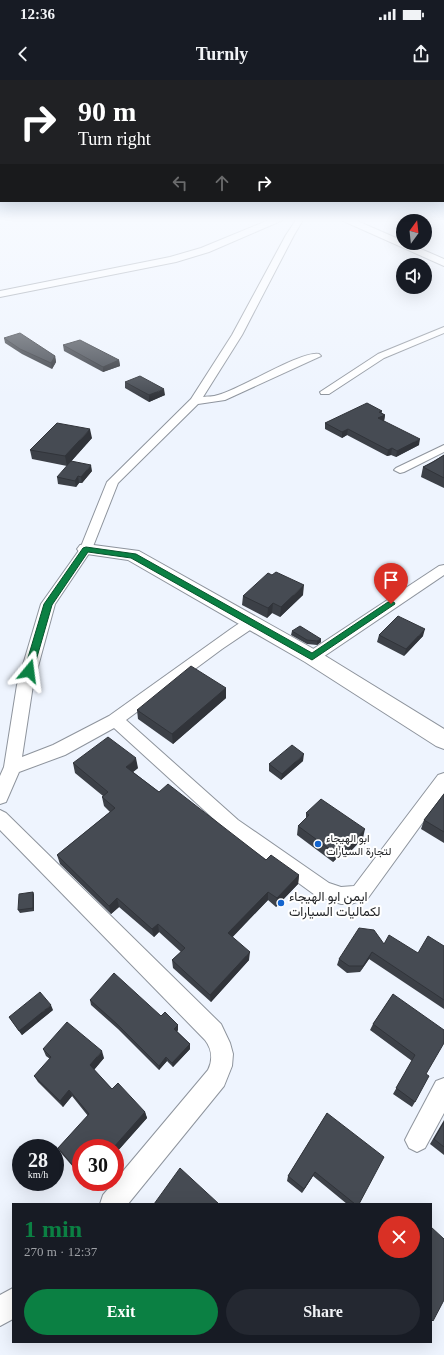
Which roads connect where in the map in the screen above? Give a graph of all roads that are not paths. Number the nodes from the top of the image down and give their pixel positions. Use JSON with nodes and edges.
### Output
{"nodes":[{"id":1,"x":73,"y":280,"type":"edge"},
{"id":2,"x":266,"y":280,"type":"edge"},
{"id":3,"x":0,"y":294,"type":"edge"},
{"id":4,"x":444,"y":330,"type":"edge"},
{"id":5,"x":316,"y":356,"type":"dead end"},
{"id":6,"x":325,"y":392,"type":"dead end"},
{"id":7,"x":195,"y":401,"type":"junction"},
{"id":8,"x":444,"y":448,"type":"edge"},
{"id":9,"x":400,"y":470,"type":"dead end"},
{"id":10,"x":86,"y":549,"type":"junction"},
{"id":11,"x":444,"y":569,"type":"edge"},
{"id":12,"x":251,"y":623,"type":"junction"},
{"id":13,"x":312,"y":657,"type":"junction"},
{"id":14,"x":115,"y":720,"type":"junction"},
{"id":15,"x":444,"y":740,"type":"edge"},
{"id":16,"x":12,"y":767,"type":"junction"},
{"id":17,"x":444,"y":780,"type":"edge"},
{"id":18,"x":0,"y":797,"type":"edge"},
{"id":19,"x":0,"y":818,"type":"edge"},
{"id":20,"x":444,"y":1089,"type":"edge"},
{"id":21,"x":417,"y":1140,"type":"dead end"},
{"id":22,"x":113,"y":1203,"type":"edge"},
{"id":23,"x":12,"y":1302,"type":"edge"},
{"id":24,"x":0,"y":1313,"type":"edge"}],
"edges":[{"from":1,"to":3,"type":"street"},
{"from":2,"to":7,"type":"street"},
{"from":4,"to":6,"type":"street"},
{"from":5,"to":7,"type":"street"},
{"from":7,"to":10,"type":"street"},
{"from":8,"to":9,"type":"street"},
{"from":10,"to":12,"type":"street"},
{"from":10,"to":16,"type":"street"},
{"from":11,"to":13,"type":"street"},
{"from":12,"to":13,"type":"street"},
{"from":12,"to":14,"type":"street"},
{"from":13,"to":15,"type":"street"},
{"from":14,"to":16,"type":"street"},
{"from":14,"to":17,"type":"street"},
{"from":16,"to":18,"type":"street"},
{"from":19,"to":22,"type":"street"},
{"from":20,"to":21,"type":"street"},
{"from":23,"to":24,"type":"street"}]}
